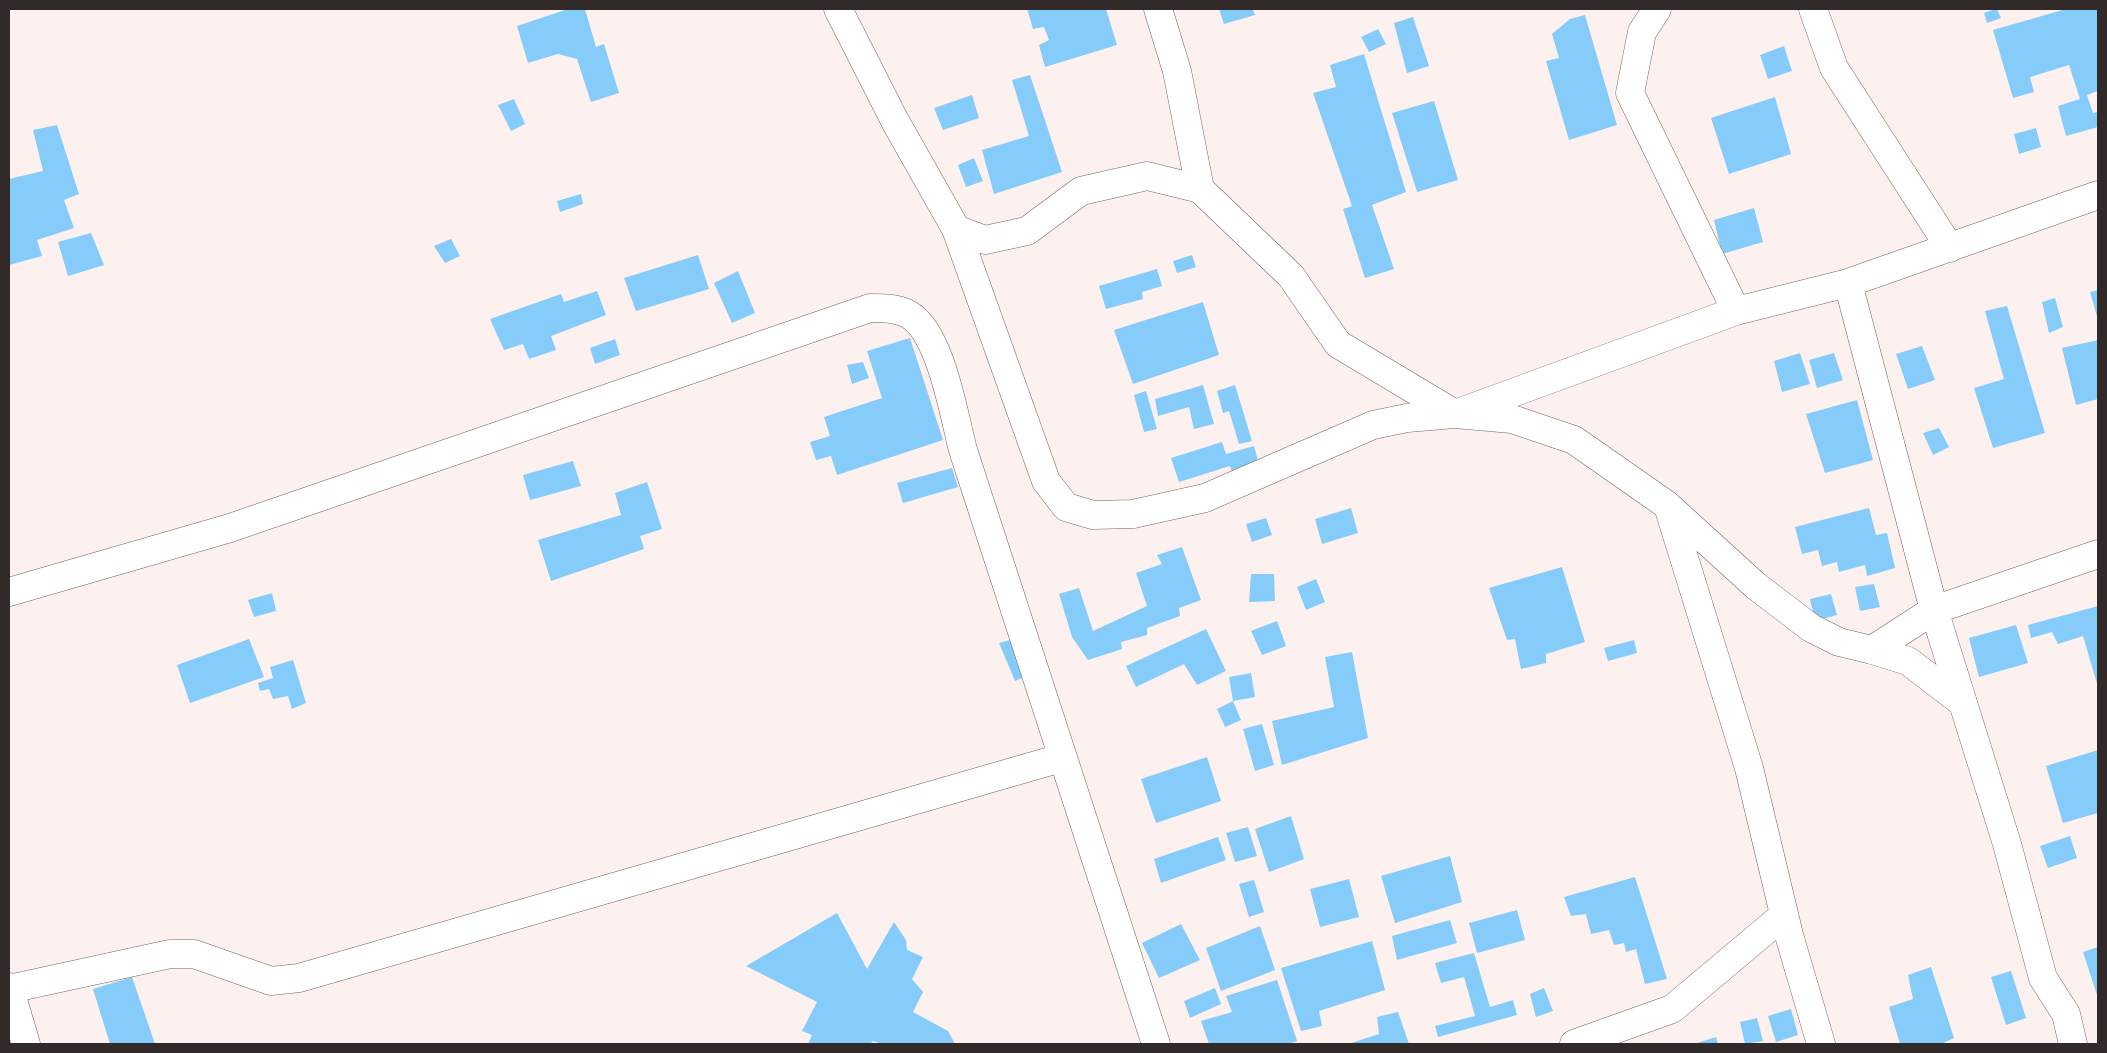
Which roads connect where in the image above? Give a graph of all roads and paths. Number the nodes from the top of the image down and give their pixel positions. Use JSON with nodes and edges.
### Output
{"nodes":[{"id":1,"x":838,"y":9,"type":"edge"},
{"id":2,"x":1158,"y":9,"type":"edge"},
{"id":3,"x":1657,"y":9,"type":"edge"},
{"id":4,"x":1813,"y":9,"type":"edge"},
{"id":5,"x":1200,"y":189,"type":"junction"},
{"id":6,"x":2098,"y":195,"type":"edge"},
{"id":7,"x":956,"y":229,"type":"junction"},
{"id":8,"x":1950,"y":248,"type":"junction"},
{"id":9,"x":1848,"y":283,"type":"junction"},
{"id":10,"x":1736,"y":311,"type":"junction"},
{"id":11,"x":1455,"y":414,"type":"junction"},
{"id":12,"x":1667,"y":505,"type":"junction"},
{"id":13,"x":2098,"y":554,"type":"edge"},
{"id":14,"x":9,"y":592,"type":"edge"},
{"id":15,"x":1934,"y":610,"type":"junction"},
{"id":16,"x":1872,"y":650,"type":"junction"},
{"id":17,"x":1963,"y":703,"type":"junction"},
{"id":18,"x":1061,"y":758,"type":"junction"},
{"id":19,"x":1784,"y":915,"type":"junction"},
{"id":20,"x":9,"y":988,"type":"edge"},
{"id":21,"x":26,"y":1044,"type":"edge"},
{"id":22,"x":1156,"y":1044,"type":"edge"},
{"id":23,"x":1574,"y":1044,"type":"edge"},
{"id":24,"x":1822,"y":1044,"type":"edge"},
{"id":25,"x":2073,"y":1044,"type":"edge"}],
"edges":[{"from":1,"to":7,"type":"street"},
{"from":2,"to":5,"type":"street"},
{"from":3,"to":10,"type":"street"},
{"from":4,"to":8,"type":"street"},
{"from":5,"to":7,"type":"street"},
{"from":5,"to":11,"type":"street"},
{"from":6,"to":8,"type":"street"},
{"from":7,"to":11,"type":"street"},
{"from":8,"to":9,"type":"street"},
{"from":9,"to":10,"type":"street"},
{"from":9,"to":15,"type":"street"},
{"from":10,"to":11,"type":"street"},
{"from":11,"to":12,"type":"street"},
{"from":12,"to":16,"type":"street"},
{"from":12,"to":19,"type":"street"},
{"from":13,"to":15,"type":"street"},
{"from":14,"to":18,"type":"street"},
{"from":15,"to":16,"type":"street"},
{"from":15,"to":17,"type":"street"},
{"from":16,"to":17,"type":"street"},
{"from":17,"to":25,"type":"street"},
{"from":18,"to":20,"type":"street"},
{"from":18,"to":22,"type":"street"},
{"from":19,"to":23,"type":"street"},
{"from":19,"to":24,"type":"street"},
{"from":20,"to":21,"type":"street"}]}
